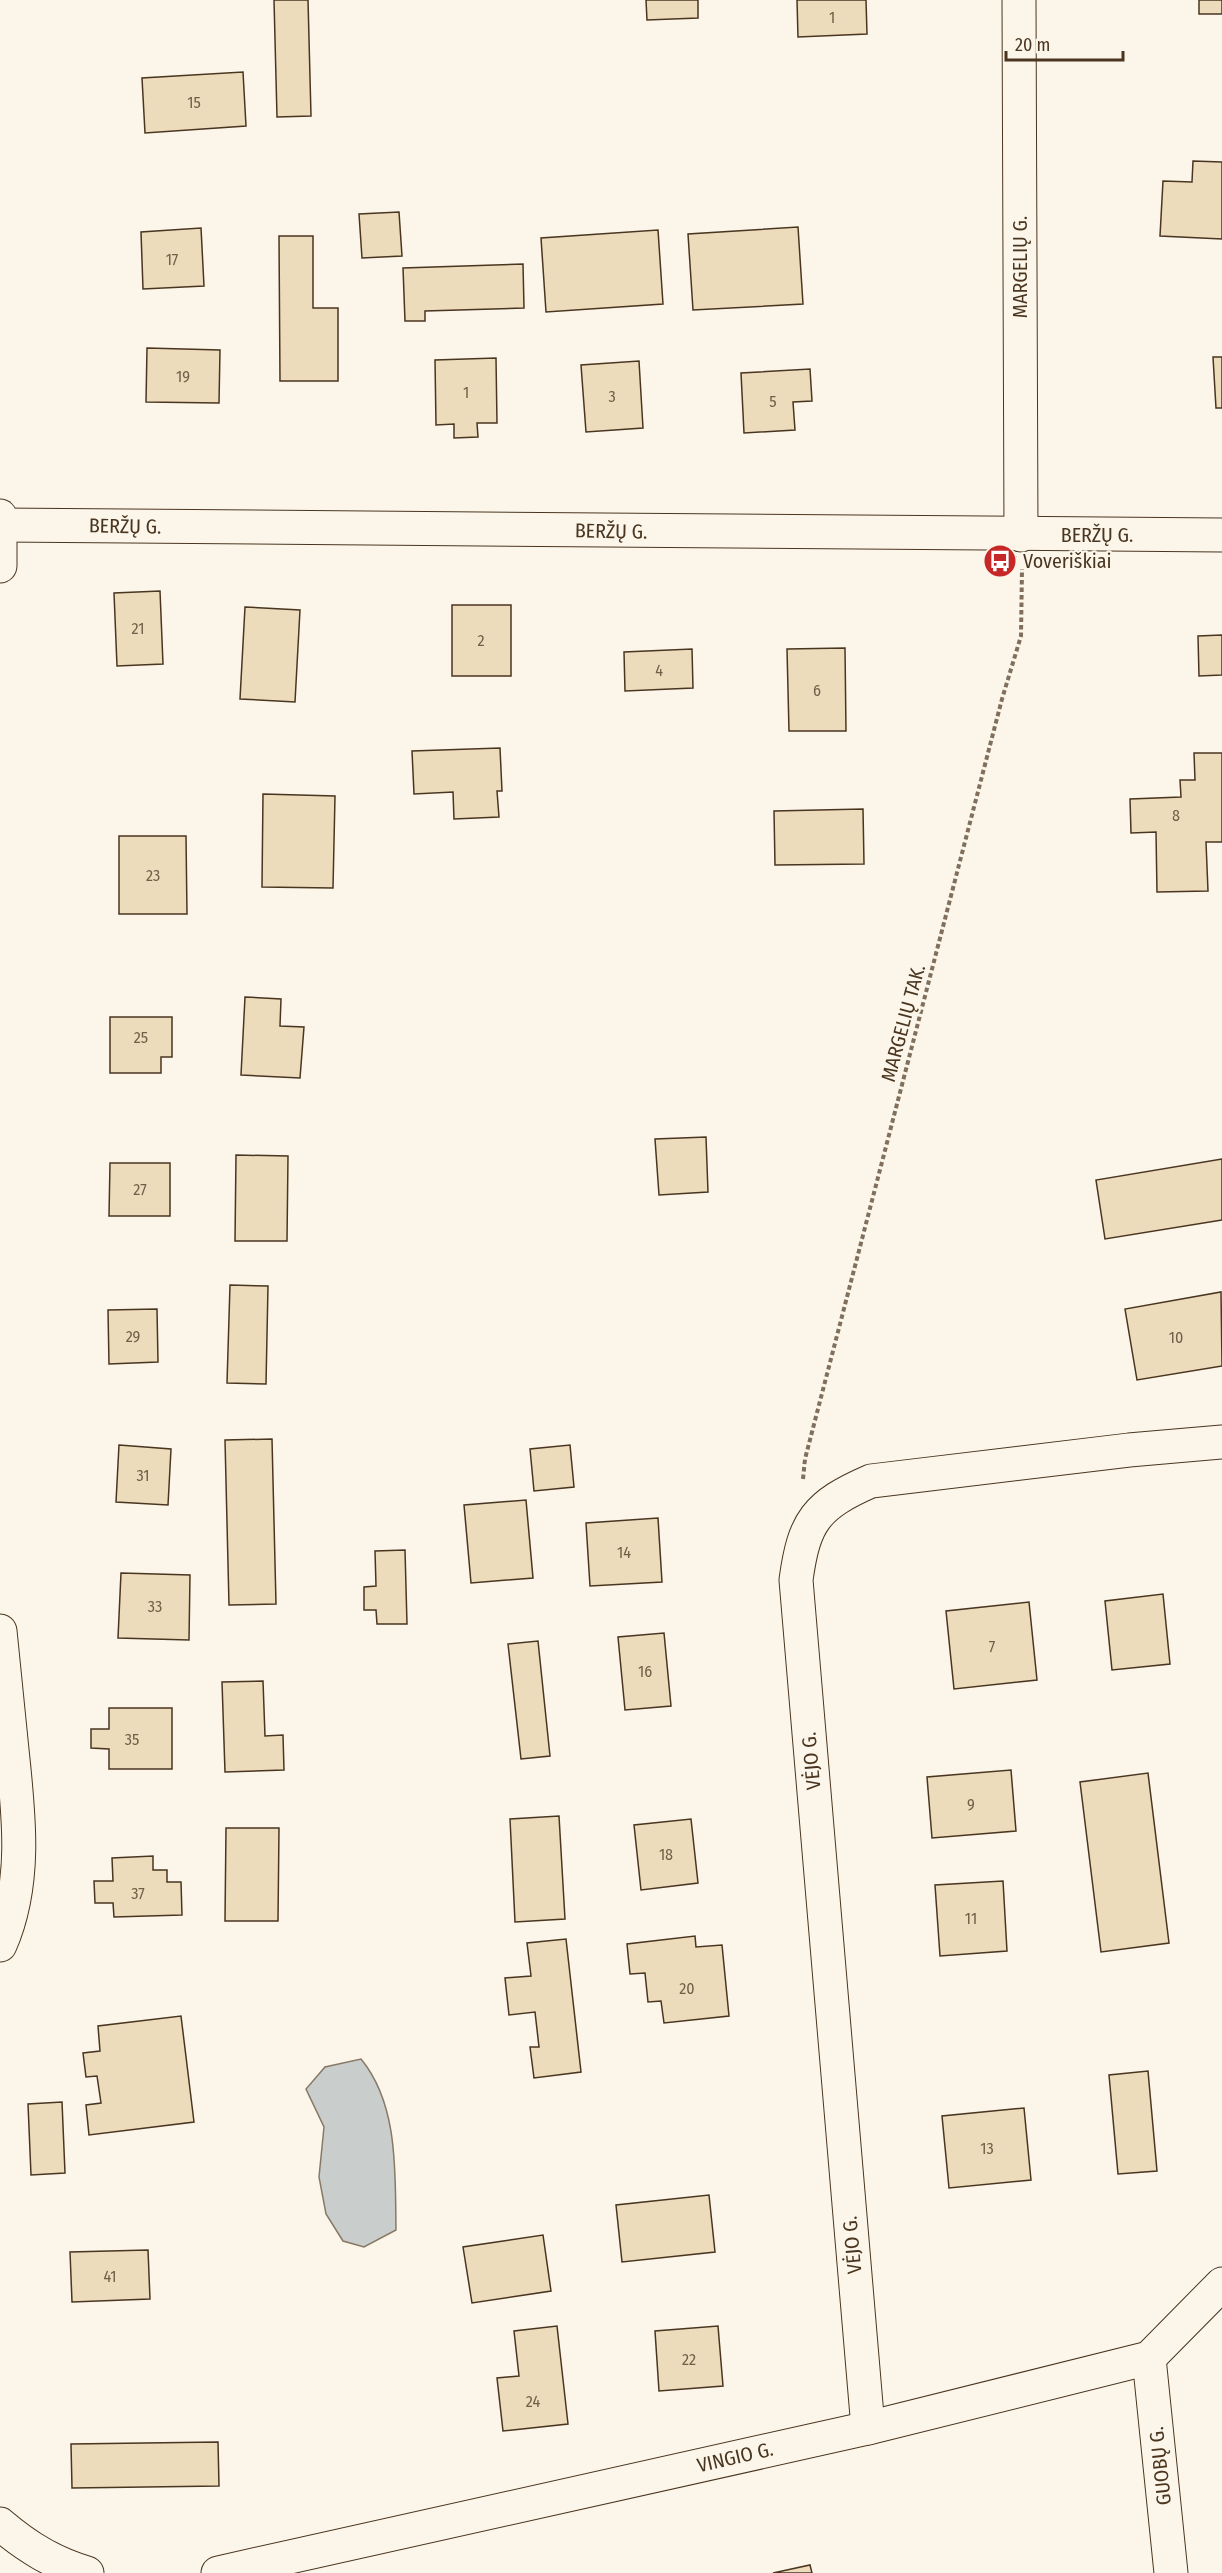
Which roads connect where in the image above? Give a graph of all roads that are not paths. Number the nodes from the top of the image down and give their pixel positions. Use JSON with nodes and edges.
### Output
{"nodes":[{"id":1,"x":1019,"y":0,"type":"edge"},
{"id":2,"x":0,"y":516,"type":"edge"},
{"id":3,"x":0,"y":525,"type":"edge"},
{"id":4,"x":1022,"y":535,"type":"junction"},
{"id":5,"x":1222,"y":535,"type":"edge"},
{"id":6,"x":0,"y":566,"type":"edge"},
{"id":7,"x":1222,"y":1442,"type":"edge"},
{"id":8,"x":0,"y":1631,"type":"edge"},
{"id":9,"x":0,"y":1945,"type":"edge"},
{"id":10,"x":1222,"y":2284,"type":"edge"},
{"id":11,"x":1149,"y":2358,"type":"junction"},
{"id":12,"x":868,"y":2428,"type":"junction"},
{"id":13,"x":0,"y":2524,"type":"edge"},
{"id":14,"x":87,"y":2573,"type":"edge"},
{"id":15,"x":218,"y":2573,"type":"edge"},
{"id":16,"x":1171,"y":2573,"type":"edge"}],
"edges":[{"from":1,"to":4,"type":"street","name":"MARGELIŲ G."},
{"from":2,"to":3,"type":"street"},
{"from":3,"to":4,"type":"street","name":"BERŽŲ G."},
{"from":3,"to":6,"type":"street"},
{"from":4,"to":5,"type":"street","name":"BERŽŲ G."},
{"from":7,"to":12,"type":"street","name":"VĖJO G."},
{"from":8,"to":9,"type":"street"},
{"from":10,"to":11,"type":"street"},
{"from":11,"to":12,"type":"street","name":"VINGIO G."},
{"from":11,"to":16,"type":"street","name":"GUOBŲ G."},
{"from":12,"to":15,"type":"street","name":"VINGIO G."},
{"from":13,"to":14,"type":"street"}]}
